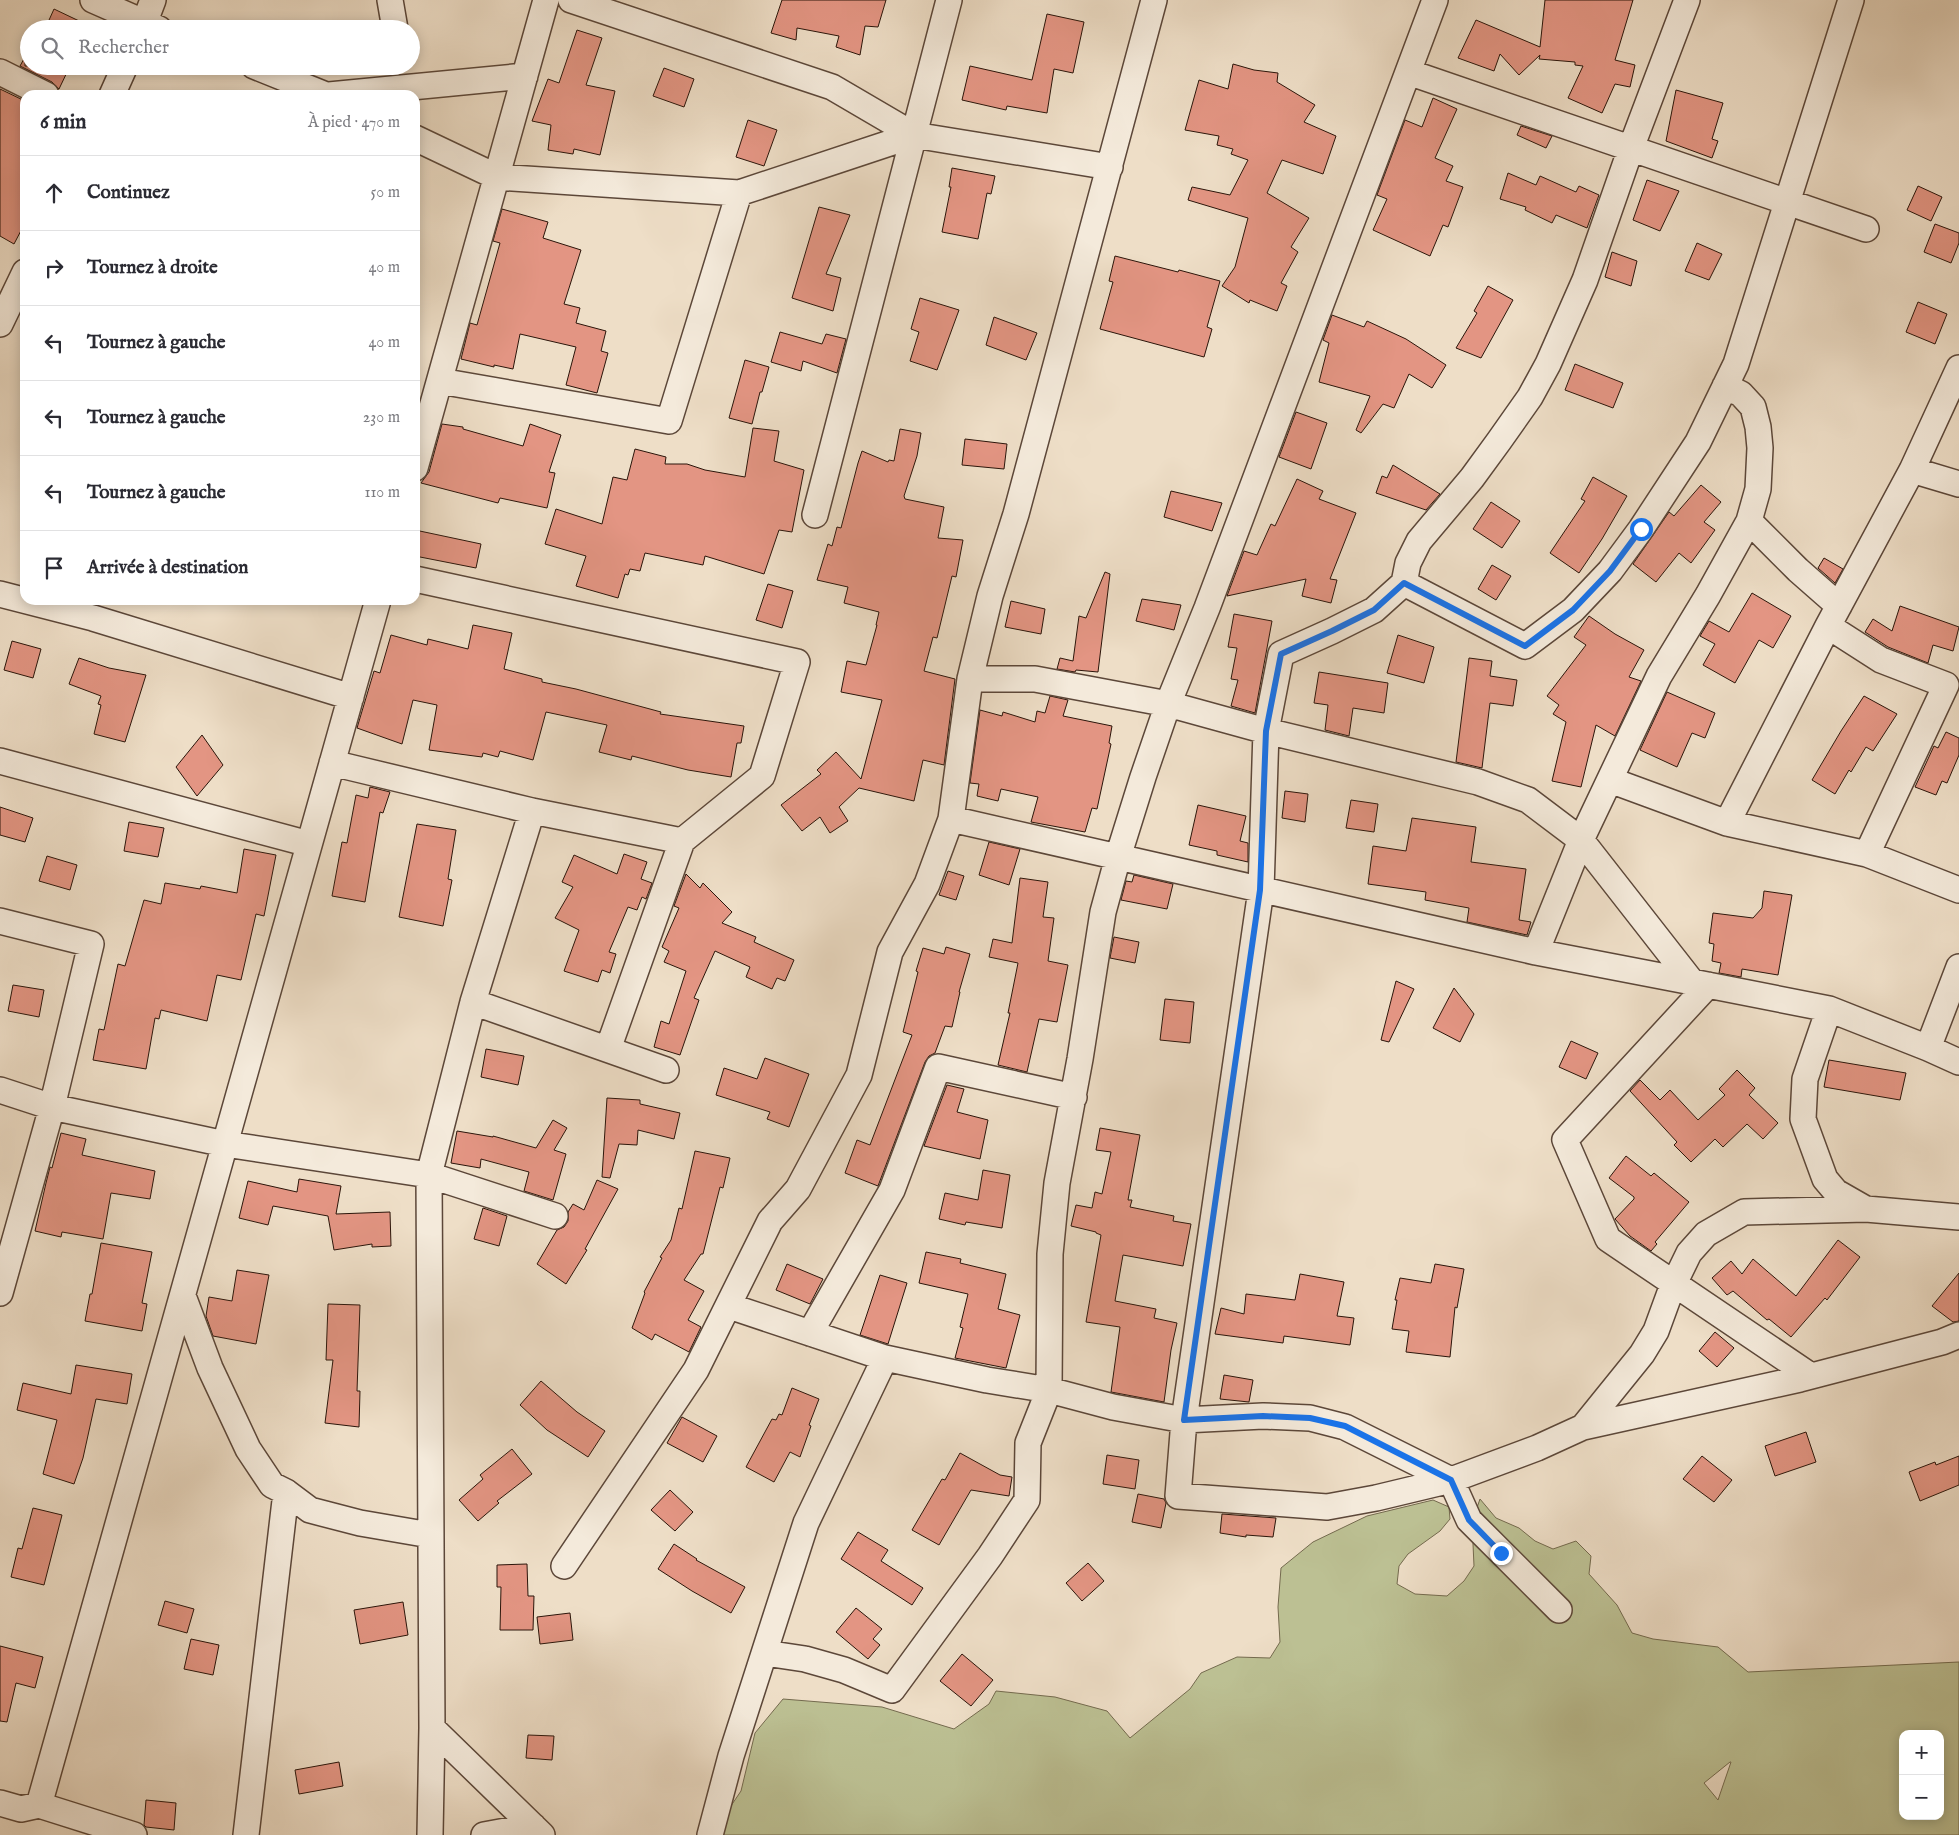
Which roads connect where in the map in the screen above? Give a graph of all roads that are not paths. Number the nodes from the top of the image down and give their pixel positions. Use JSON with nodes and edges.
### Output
{"nodes":[{"id":1,"x":93,"y":0,"type":"edge"},
{"id":2,"x":390,"y":0,"type":"edge"},
{"id":3,"x":546,"y":0,"type":"edge"},
{"id":4,"x":570,"y":0,"type":"edge"},
{"id":5,"x":949,"y":0,"type":"edge"},
{"id":6,"x":1154,"y":0,"type":"edge"},
{"id":7,"x":1435,"y":0,"type":"edge"},
{"id":8,"x":1687,"y":0,"type":"edge"},
{"id":9,"x":1851,"y":0,"type":"edge"},
{"id":10,"x":150,"y":20,"type":"edge"},
{"id":11,"x":393,"y":20,"type":"edge"},
{"id":12,"x":0,"y":72,"type":"edge"},
{"id":13,"x":1408,"y":72,"type":"junction"},
{"id":14,"x":121,"y":75,"type":"edge"},
{"id":15,"x":277,"y":75,"type":"edge"},
{"id":16,"x":525,"y":76,"type":"junction"},
{"id":17,"x":404,"y":77,"type":"edge"},
{"id":18,"x":36,"y":90,"type":"edge"},
{"id":19,"x":114,"y":90,"type":"edge"},
{"id":20,"x":314,"y":90,"type":"edge"},
{"id":21,"x":348,"y":90,"type":"edge"},
{"id":22,"x":914,"y":135,"type":"junction"},
{"id":23,"x":420,"y":140,"type":"edge"},
{"id":24,"x":1631,"y":148,"type":"junction"},
{"id":25,"x":1110,"y":167,"type":"junction"},
{"id":26,"x":496,"y":177,"type":"junction"},
{"id":27,"x":739,"y":193,"type":"junction"},
{"id":28,"x":1787,"y":202,"type":"junction"},
{"id":29,"x":1866,"y":229,"type":"dead end"},
{"id":30,"x":20,"y":282,"type":"edge"},
{"id":31,"x":0,"y":324,"type":"edge"},
{"id":32,"x":1959,"y":368,"type":"edge"},
{"id":33,"x":440,"y":381,"type":"junction"},
{"id":34,"x":1725,"y":386,"type":"junction"},
{"id":35,"x":420,"y":451,"type":"edge"},
{"id":36,"x":1912,"y":470,"type":"junction"},
{"id":37,"x":1959,"y":484,"type":"edge"},
{"id":38,"x":815,"y":515,"type":"dead end"},
{"id":39,"x":1749,"y":521,"type":"junction"},
{"id":40,"x":420,"y":580,"type":"edge"},
{"id":41,"x":1404,"y":583,"type":"junction"},
{"id":42,"x":0,"y":594,"type":"edge"},
{"id":43,"x":20,"y":597,"type":"edge"},
{"id":44,"x":71,"y":605,"type":"edge"},
{"id":45,"x":377,"y":605,"type":"edge"},
{"id":46,"x":97,"y":609,"type":"edge"},
{"id":47,"x":1834,"y":616,"type":"junction"},
{"id":48,"x":970,"y":680,"type":"junction"},
{"id":49,"x":1952,"y":687,"type":"edge"},
{"id":50,"x":351,"y":697,"type":"junction"},
{"id":51,"x":1168,"y":704,"type":"junction"},
{"id":52,"x":1266,"y":731,"type":"junction"},
{"id":53,"x":0,"y":760,"type":"edge"},
{"id":54,"x":332,"y":763,"type":"junction"},
{"id":55,"x":1610,"y":780,"type":"junction"},
{"id":56,"x":532,"y":811,"type":"junction"},
{"id":57,"x":951,"y":819,"type":"junction"},
{"id":58,"x":1727,"y":823,"type":"junction"},
{"id":59,"x":1581,"y":840,"type":"junction"},
{"id":60,"x":682,"y":842,"type":"junction"},
{"id":61,"x":309,"y":844,"type":"junction"},
{"id":62,"x":1867,"y":854,"type":"junction"},
{"id":63,"x":1118,"y":857,"type":"junction"},
{"id":64,"x":1260,"y":890,"type":"junction"},
{"id":65,"x":1959,"y":890,"type":"edge"},
{"id":66,"x":0,"y":922,"type":"edge"},
{"id":67,"x":1536,"y":952,"type":"junction"},
{"id":68,"x":1959,"y":967,"type":"edge"},
{"id":69,"x":1700,"y":983,"type":"junction"},
{"id":70,"x":473,"y":1002,"type":"junction"},
{"id":71,"x":1829,"y":1009,"type":"junction"},
{"id":72,"x":1928,"y":1048,"type":"junction"},
{"id":73,"x":608,"y":1049,"type":"junction"},
{"id":74,"x":1959,"y":1062,"type":"edge"},
{"id":75,"x":666,"y":1070,"type":"dead end"},
{"id":76,"x":0,"y":1090,"type":"edge"},
{"id":77,"x":1074,"y":1097,"type":"junction"},
{"id":78,"x":52,"y":1107,"type":"junction"},
{"id":79,"x":225,"y":1144,"type":"junction"},
{"id":80,"x":429,"y":1175,"type":"junction"},
{"id":81,"x":1866,"y":1209,"type":"junction"},
{"id":82,"x":555,"y":1216,"type":"dead end"},
{"id":83,"x":1959,"y":1217,"type":"edge"},
{"id":84,"x":1674,"y":1283,"type":"junction"},
{"id":85,"x":0,"y":1293,"type":"edge"},
{"id":86,"x":182,"y":1296,"type":"junction"},
{"id":87,"x":729,"y":1306,"type":"junction"},
{"id":88,"x":810,"y":1333,"type":"junction"},
{"id":89,"x":1959,"y":1335,"type":"edge"},
{"id":90,"x":885,"y":1358,"type":"junction"},
{"id":91,"x":1811,"y":1376,"type":"junction"},
{"id":92,"x":1049,"y":1390,"type":"junction"},
{"id":93,"x":1184,"y":1420,"type":"junction"},
{"id":94,"x":1583,"y":1427,"type":"junction"},
{"id":95,"x":1451,"y":1480,"type":"junction"},
{"id":96,"x":286,"y":1492,"type":"junction"},
{"id":97,"x":430,"y":1536,"type":"junction"},
{"id":98,"x":564,"y":1566,"type":"dead end"},
{"id":99,"x":1559,"y":1610,"type":"dead end"},
{"id":100,"x":765,"y":1653,"type":"junction"},
{"id":101,"x":432,"y":1728,"type":"junction"},
{"id":102,"x":0,"y":1803,"type":"edge"},
{"id":103,"x":40,"y":1805,"type":"junction"},
{"id":104,"x":537,"y":1831,"type":"edge"},
{"id":105,"x":134,"y":1835,"type":"edge"},
{"id":106,"x":246,"y":1835,"type":"edge"},
{"id":107,"x":430,"y":1835,"type":"edge"},
{"id":108,"x":484,"y":1835,"type":"edge"},
{"id":109,"x":710,"y":1835,"type":"edge"}],
"edges":[{"from":1,"to":10,"type":"street"},
{"from":2,"to":11,"type":"street"},
{"from":3,"to":16,"type":"street"},
{"from":4,"to":22,"type":"street"},
{"from":5,"to":22,"type":"street"},
{"from":6,"to":25,"type":"street"},
{"from":7,"to":13,"type":"street"},
{"from":8,"to":24,"type":"street"},
{"from":9,"to":28,"type":"street"},
{"from":12,"to":18,"type":"street"},
{"from":13,"to":24,"type":"street"},
{"from":13,"to":51,"type":"street"},
{"from":14,"to":19,"type":"street"},
{"from":15,"to":20,"type":"street"},
{"from":16,"to":17,"type":"street"},
{"from":16,"to":26,"type":"street"},
{"from":17,"to":21,"type":"street"},
{"from":22,"to":25,"type":"street"},
{"from":22,"to":27,"type":"street"},
{"from":22,"to":38,"type":"street"},
{"from":23,"to":26,"type":"street"},
{"from":24,"to":28,"type":"street"},
{"from":24,"to":41,"type":"street"},
{"from":25,"to":48,"type":"street"},
{"from":26,"to":27,"type":"street"},
{"from":26,"to":33,"type":"street"},
{"from":27,"to":33,"type":"street"},
{"from":28,"to":29,"type":"street"},
{"from":28,"to":34,"type":"street"},
{"from":30,"to":31,"type":"street"},
{"from":32,"to":36,"type":"street"},
{"from":33,"to":35,"type":"street"},
{"from":34,"to":39,"type":"street"},
{"from":34,"to":41,"type":"street"},
{"from":36,"to":37,"type":"street"},
{"from":36,"to":47,"type":"street"},
{"from":39,"to":47,"type":"street"},
{"from":39,"to":55,"type":"street"},
{"from":40,"to":60,"type":"street"},
{"from":41,"to":52,"type":"street"},
{"from":42,"to":43,"type":"street"},
{"from":44,"to":46,"type":"street"},
{"from":45,"to":50,"type":"street"},
{"from":46,"to":50,"type":"street"},
{"from":47,"to":49,"type":"street"},
{"from":47,"to":58,"type":"street"},
{"from":48,"to":51,"type":"street"},
{"from":48,"to":57,"type":"street"},
{"from":49,"to":62,"type":"street"},
{"from":50,"to":54,"type":"street"},
{"from":51,"to":52,"type":"street"},
{"from":51,"to":63,"type":"street"},
{"from":52,"to":59,"type":"street"},
{"from":52,"to":64,"type":"street"},
{"from":53,"to":61,"type":"street"},
{"from":54,"to":56,"type":"street"},
{"from":54,"to":61,"type":"street"},
{"from":55,"to":58,"type":"street"},
{"from":55,"to":59,"type":"street"},
{"from":56,"to":60,"type":"street"},
{"from":56,"to":70,"type":"street"},
{"from":57,"to":63,"type":"street"},
{"from":57,"to":87,"type":"street"},
{"from":58,"to":62,"type":"street"},
{"from":59,"to":67,"type":"street"},
{"from":59,"to":69,"type":"street"},
{"from":60,"to":73,"type":"street"},
{"from":61,"to":79,"type":"street"},
{"from":62,"to":65,"type":"street"},
{"from":63,"to":64,"type":"street"},
{"from":63,"to":77,"type":"street"},
{"from":64,"to":67,"type":"street"},
{"from":64,"to":93,"type":"street"},
{"from":66,"to":78,"type":"street"},
{"from":67,"to":69,"type":"street"},
{"from":68,"to":72,"type":"street"},
{"from":69,"to":71,"type":"street"},
{"from":69,"to":84,"type":"street"},
{"from":70,"to":73,"type":"street"},
{"from":70,"to":80,"type":"street"},
{"from":71,"to":72,"type":"street"},
{"from":71,"to":81,"type":"street"},
{"from":72,"to":74,"type":"street"},
{"from":73,"to":75,"type":"street"},
{"from":76,"to":78,"type":"street"},
{"from":77,"to":88,"type":"street"},
{"from":77,"to":92,"type":"street"},
{"from":78,"to":79,"type":"street"},
{"from":78,"to":85,"type":"street"},
{"from":79,"to":80,"type":"street"},
{"from":79,"to":86,"type":"street"},
{"from":80,"to":82,"type":"street"},
{"from":80,"to":97,"type":"street"},
{"from":81,"to":83,"type":"street"},
{"from":81,"to":84,"type":"street"},
{"from":84,"to":91,"type":"street"},
{"from":84,"to":94,"type":"street"},
{"from":86,"to":96,"type":"street"},
{"from":86,"to":103,"type":"street"},
{"from":87,"to":88,"type":"street"},
{"from":87,"to":98,"type":"street"},
{"from":88,"to":90,"type":"street"},
{"from":89,"to":91,"type":"street"},
{"from":90,"to":92,"type":"street"},
{"from":90,"to":100,"type":"street"},
{"from":91,"to":94,"type":"street"},
{"from":92,"to":93,"type":"street"},
{"from":92,"to":100,"type":"street"},
{"from":93,"to":95,"type":"street"},
{"from":93,"to":95,"type":"street"},
{"from":94,"to":95,"type":"street"},
{"from":95,"to":99,"type":"street"},
{"from":96,"to":97,"type":"street"},
{"from":96,"to":106,"type":"street"},
{"from":97,"to":101,"type":"street"},
{"from":100,"to":109,"type":"street"},
{"from":101,"to":104,"type":"street"},
{"from":101,"to":107,"type":"street"},
{"from":102,"to":103,"type":"street"},
{"from":103,"to":105,"type":"street"},
{"from":104,"to":108,"type":"street"}]}
